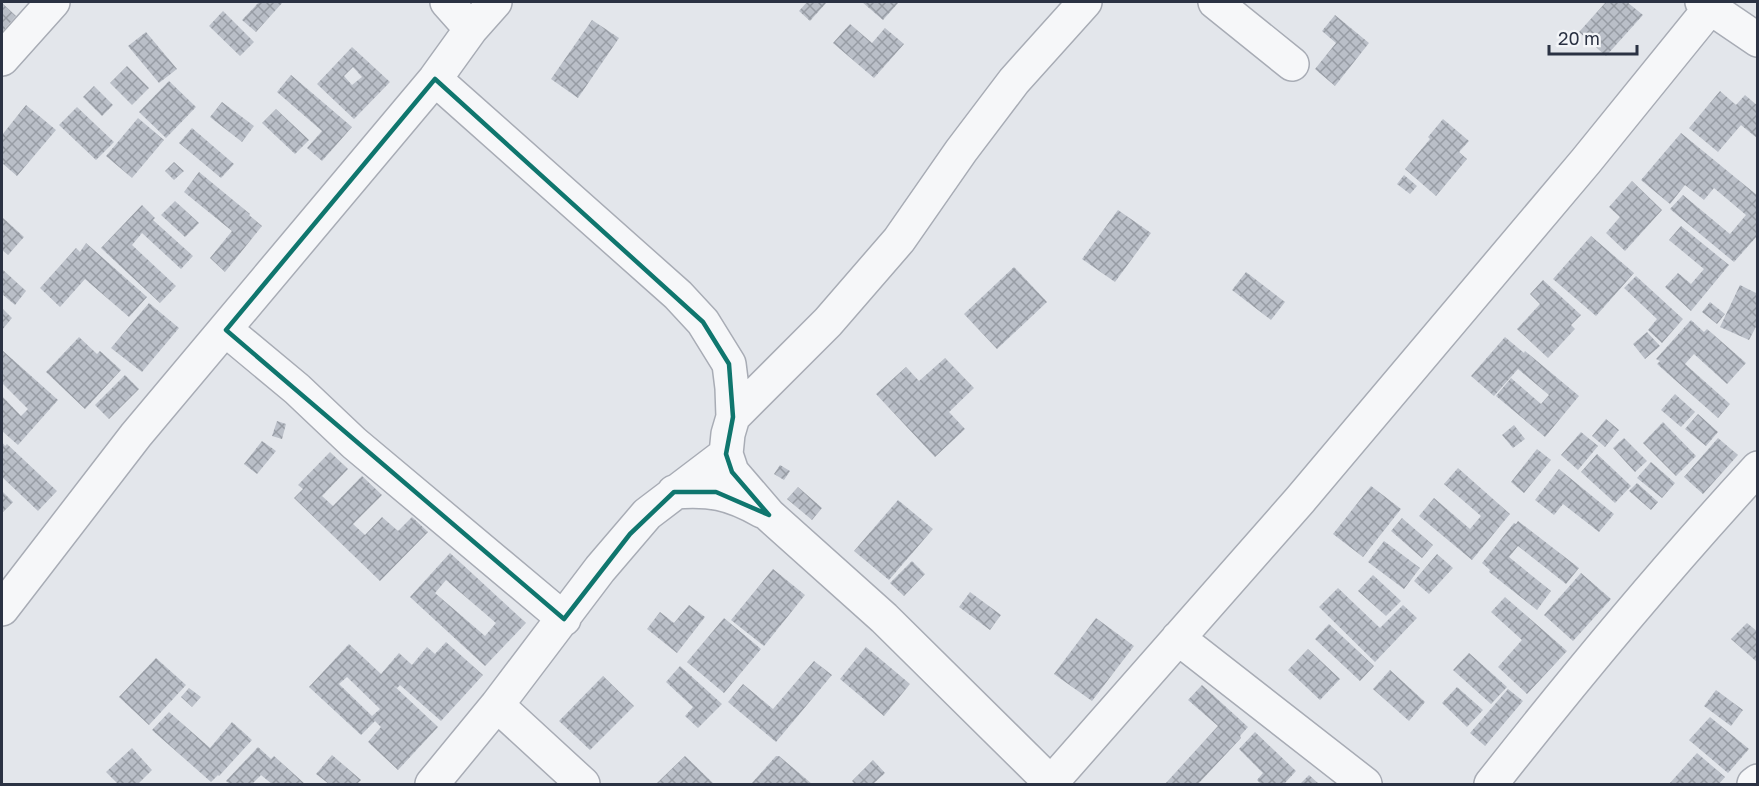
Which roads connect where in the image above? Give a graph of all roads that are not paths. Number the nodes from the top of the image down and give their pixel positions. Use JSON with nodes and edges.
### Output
{"nodes":[{"id":1,"x":53,"y":2,"type":"edge"},
{"id":2,"x":447,"y":2,"type":"edge"},
{"id":3,"x":495,"y":2,"type":"edge"},
{"id":4,"x":1085,"y":2,"type":"edge"},
{"id":5,"x":1215,"y":2,"type":"edge"},
{"id":6,"x":1706,"y":5,"type":"edge"},
{"id":7,"x":471,"y":29,"type":"junction"},
{"id":8,"x":1758,"y":40,"type":"edge"},
{"id":9,"x":2,"y":59,"type":"edge"},
{"id":10,"x":1292,"y":64,"type":"dead end"},
{"id":11,"x":435,"y":79,"type":"junction"},
{"id":12,"x":226,"y":330,"type":"junction"},
{"id":13,"x":733,"y":417,"type":"junction"},
{"id":14,"x":726,"y":454,"type":"junction"},
{"id":15,"x":1758,"y":468,"type":"edge"},
{"id":16,"x":674,"y":492,"type":"junction"},
{"id":17,"x":769,"y":515,"type":"junction"},
{"id":18,"x":5,"y":596,"type":"edge"},
{"id":19,"x":564,"y":619,"type":"junction"},
{"id":20,"x":1178,"y":638,"type":"junction"},
{"id":21,"x":497,"y":705,"type":"junction"},
{"id":22,"x":1758,"y":781,"type":"edge"},
{"id":23,"x":432,"y":784,"type":"edge"},
{"id":24,"x":583,"y":784,"type":"edge"},
{"id":25,"x":1051,"y":784,"type":"edge"},
{"id":26,"x":1365,"y":784,"type":"edge"},
{"id":27,"x":1491,"y":784,"type":"edge"},
{"id":28,"x":1754,"y":784,"type":"edge"}],
"edges":[{"from":1,"to":9,"type":"street"},
{"from":2,"to":7,"type":"street"},
{"from":3,"to":7,"type":"street"},
{"from":4,"to":13,"type":"street"},
{"from":5,"to":10,"type":"street"},
{"from":6,"to":8,"type":"street"},
{"from":6,"to":20,"type":"street"},
{"from":7,"to":11,"type":"street"},
{"from":11,"to":12,"type":"street"},
{"from":11,"to":13,"type":"street"},
{"from":12,"to":18,"type":"street"},
{"from":12,"to":19,"type":"street"},
{"from":13,"to":14,"type":"street"},
{"from":14,"to":16,"type":"street"},
{"from":14,"to":17,"type":"street"},
{"from":15,"to":27,"type":"street"},
{"from":16,"to":17,"type":"street"},
{"from":16,"to":19,"type":"street"},
{"from":17,"to":25,"type":"street"},
{"from":19,"to":21,"type":"street"},
{"from":20,"to":25,"type":"street"},
{"from":20,"to":26,"type":"street"},
{"from":21,"to":23,"type":"street"},
{"from":21,"to":24,"type":"street"},
{"from":22,"to":28,"type":"street"}]}
